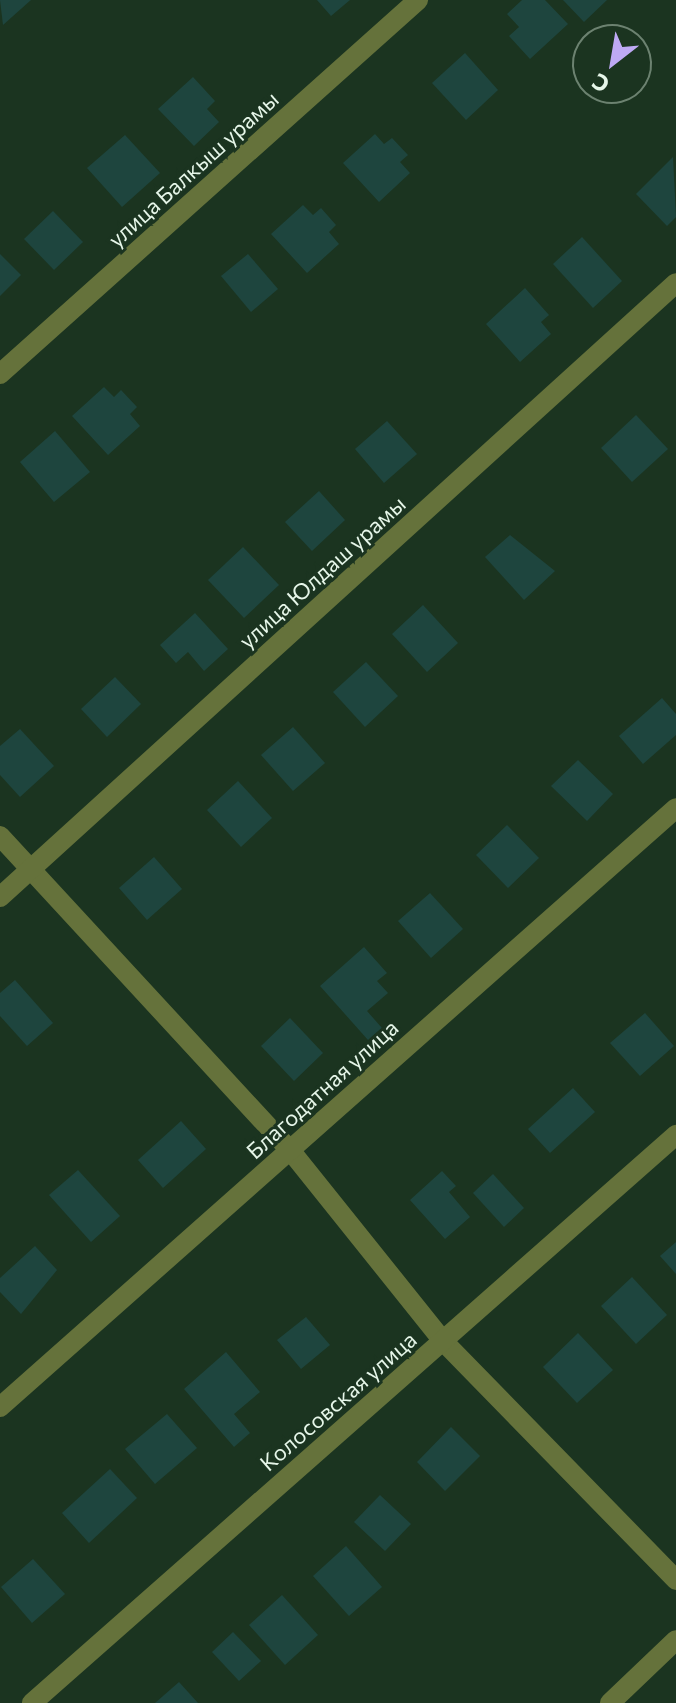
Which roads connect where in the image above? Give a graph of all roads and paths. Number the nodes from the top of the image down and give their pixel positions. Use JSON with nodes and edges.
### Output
{"nodes":[{"id":1,"x":418,"y":0,"type":"edge"},
{"id":2,"x":676,"y":283,"type":"edge"},
{"id":3,"x":0,"y":374,"type":"edge"},
{"id":4,"x":676,"y":808,"type":"edge"},
{"id":5,"x":0,"y":836,"type":"edge"},
{"id":6,"x":30,"y":870,"type":"junction"},
{"id":7,"x":0,"y":897,"type":"edge"},
{"id":8,"x":676,"y":1135,"type":"edge"},
{"id":9,"x":290,"y":1150,"type":"junction"},
{"id":10,"x":443,"y":1341,"type":"junction"},
{"id":11,"x":0,"y":1407,"type":"edge"},
{"id":12,"x":676,"y":1580,"type":"edge"},
{"id":13,"x":676,"y":1640,"type":"edge"},
{"id":14,"x":32,"y":1703,"type":"edge"},
{"id":15,"x":610,"y":1703,"type":"edge"}],
"edges":[{"from":1,"to":3,"type":"street","name":"улица Балкыш урамы"},
{"from":2,"to":6,"type":"street","name":"улица Юлдаш урамы"},
{"from":4,"to":9,"type":"street","name":"Благодатная улица"},
{"from":5,"to":6,"type":"street"},
{"from":6,"to":7,"type":"street","name":"улица Юлдаш урамы"},
{"from":6,"to":9,"type":"street"},
{"from":8,"to":10,"type":"street","name":"Колосовская улица"},
{"from":9,"to":10,"type":"street"},
{"from":9,"to":11,"type":"street","name":"Благодатная улица"},
{"from":10,"to":12,"type":"street"},
{"from":10,"to":14,"type":"street","name":"Колосовская улица"},
{"from":13,"to":15,"type":"street"}]}
